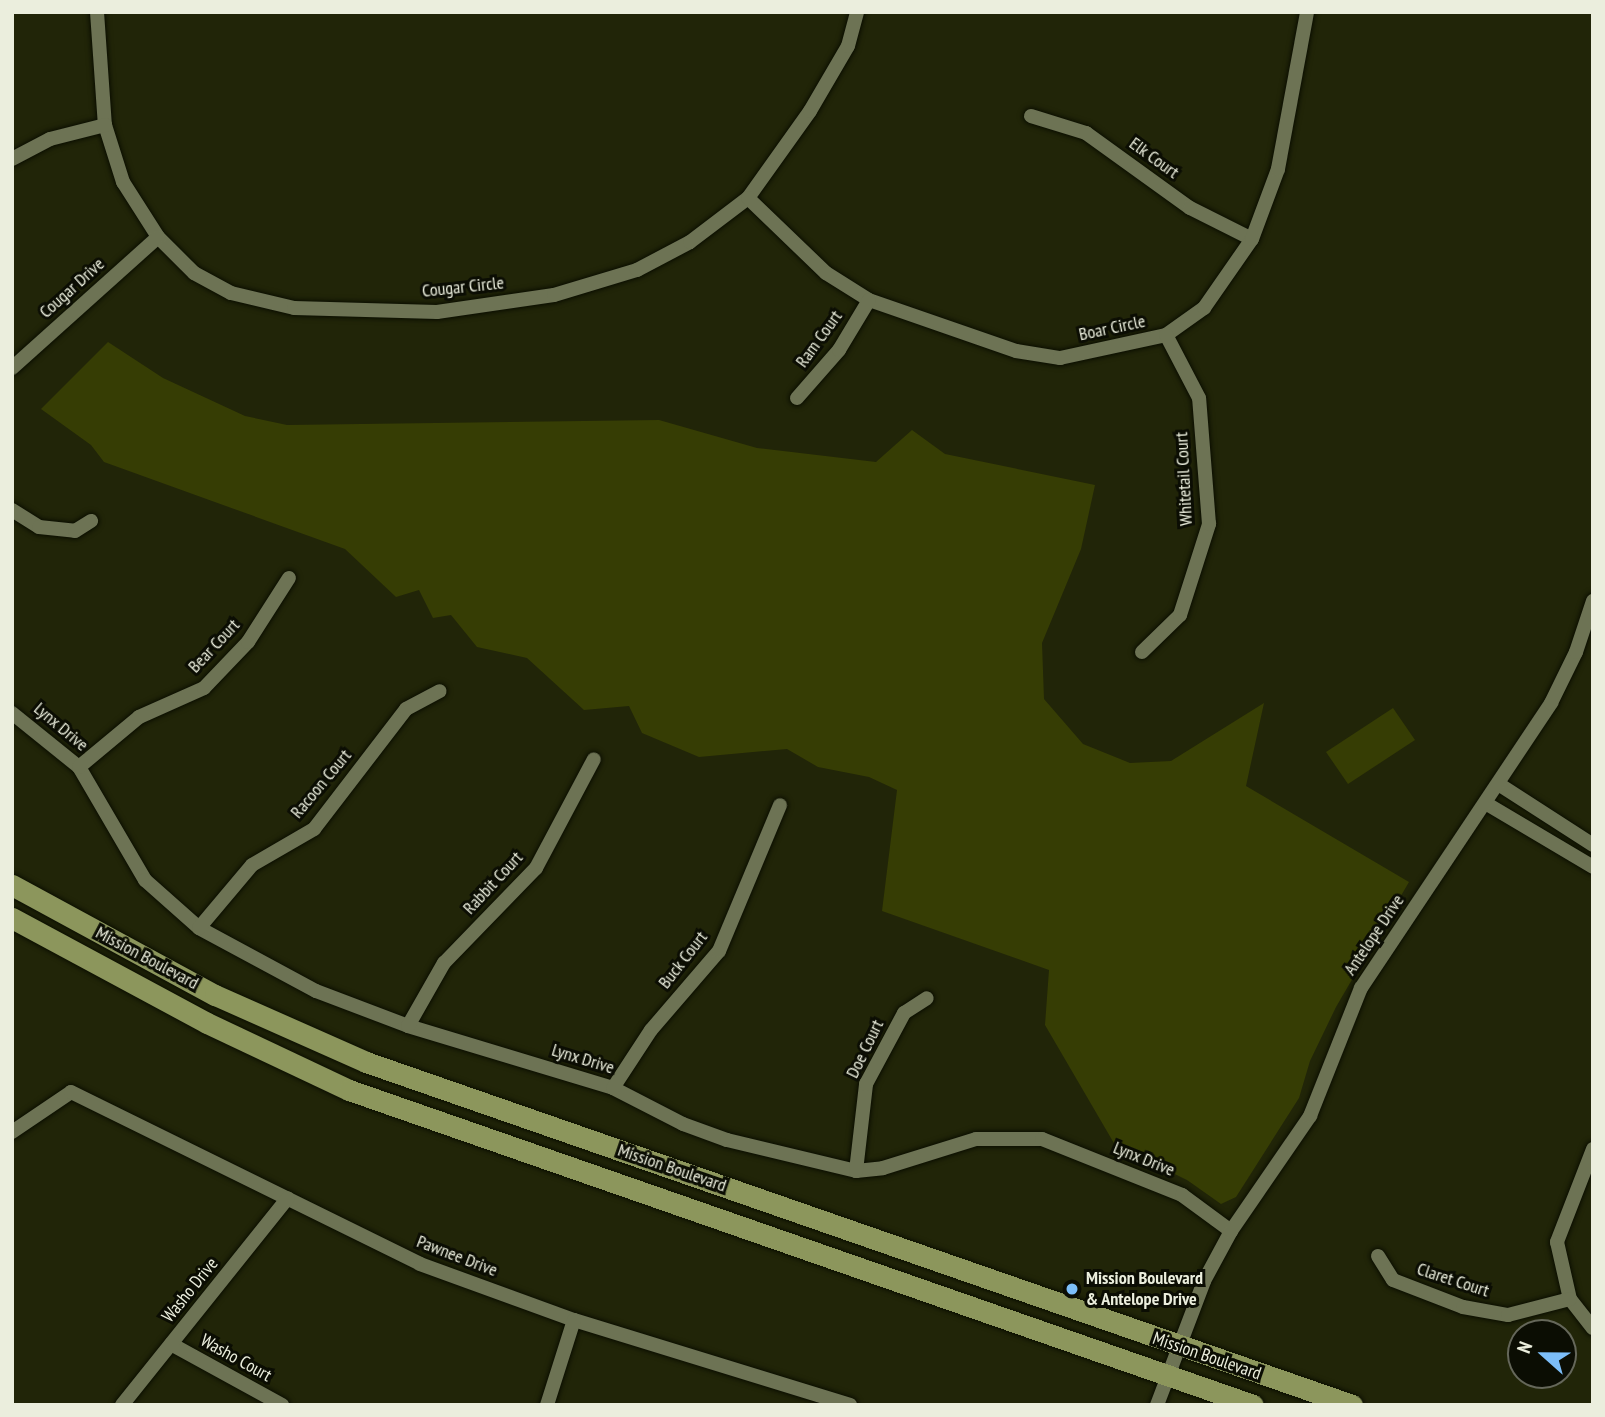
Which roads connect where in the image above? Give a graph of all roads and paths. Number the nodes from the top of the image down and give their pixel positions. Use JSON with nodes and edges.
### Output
{"nodes":[{"id":1,"x":97,"y":12,"type":"edge"},
{"id":2,"x":857,"y":12,"type":"edge"},
{"id":3,"x":1307,"y":12,"type":"edge"},
{"id":4,"x":1031,"y":116,"type":"dead end"},
{"id":5,"x":104,"y":125,"type":"junction"},
{"id":6,"x":12,"y":159,"type":"edge"},
{"id":7,"x":748,"y":198,"type":"junction"},
{"id":8,"x":158,"y":237,"type":"junction"},
{"id":9,"x":1252,"y":239,"type":"junction"},
{"id":10,"x":869,"y":300,"type":"junction"},
{"id":11,"x":1166,"y":335,"type":"junction"},
{"id":12,"x":12,"y":368,"type":"edge"},
{"id":13,"x":797,"y":398,"type":"dead end"},
{"id":14,"x":12,"y":510,"type":"edge"},
{"id":15,"x":91,"y":522,"type":"dead end"},
{"id":16,"x":289,"y":578,"type":"dead end"},
{"id":17,"x":1593,"y":601,"type":"edge"},
{"id":18,"x":1142,"y":652,"type":"dead end"},
{"id":19,"x":440,"y":691,"type":"dead end"},
{"id":20,"x":12,"y":713,"type":"edge"},
{"id":21,"x":594,"y":759,"type":"dead end"},
{"id":22,"x":79,"y":767,"type":"junction"},
{"id":23,"x":1500,"y":785,"type":"junction"},
{"id":24,"x":1487,"y":804,"type":"junction"},
{"id":25,"x":780,"y":806,"type":"dead end"},
{"id":26,"x":1593,"y":845,"type":"edge"},
{"id":27,"x":1593,"y":867,"type":"edge"},
{"id":28,"x":12,"y":885,"type":"edge"},
{"id":29,"x":12,"y":918,"type":"edge"},
{"id":30,"x":199,"y":928,"type":"junction"},
{"id":31,"x":928,"y":998,"type":"dead end"},
{"id":32,"x":408,"y":1026,"type":"junction"},
{"id":33,"x":613,"y":1088,"type":"junction"},
{"id":34,"x":12,"y":1132,"type":"edge"},
{"id":35,"x":1593,"y":1149,"type":"edge"},
{"id":36,"x":856,"y":1171,"type":"junction"},
{"id":37,"x":288,"y":1198,"type":"junction"},
{"id":38,"x":1231,"y":1231,"type":"junction"},
{"id":39,"x":1378,"y":1256,"type":"dead end"},
{"id":40,"x":1570,"y":1299,"type":"junction"},
{"id":41,"x":573,"y":1320,"type":"junction"},
{"id":42,"x":1593,"y":1328,"type":"edge"},
{"id":43,"x":171,"y":1344,"type":"junction"},
{"id":44,"x":1177,"y":1347,"type":"junction"},
{"id":45,"x":1168,"y":1375,"type":"junction"},
{"id":46,"x":122,"y":1405,"type":"edge"},
{"id":47,"x":282,"y":1405,"type":"edge"},
{"id":48,"x":547,"y":1405,"type":"edge"},
{"id":49,"x":850,"y":1405,"type":"edge"},
{"id":50,"x":1157,"y":1405,"type":"edge"},
{"id":51,"x":1253,"y":1405,"type":"edge"},
{"id":52,"x":1352,"y":1405,"type":"edge"}],
"edges":[{"from":1,"to":5,"type":"street","name":"Cougar Circle"},
{"from":2,"to":7,"type":"street","name":"Cougar Circle"},
{"from":3,"to":9,"type":"street","name":"Boar Circle"},
{"from":4,"to":9,"type":"street","name":"Elk Court"},
{"from":5,"to":6,"type":"street"},
{"from":5,"to":8,"type":"street","name":"Cougar Circle"},
{"from":7,"to":8,"type":"street","name":"Cougar Circle"},
{"from":7,"to":10,"type":"street","name":"Boar Circle"},
{"from":8,"to":12,"type":"street","name":"Cougar Drive"},
{"from":9,"to":11,"type":"street","name":"Boar Circle"},
{"from":10,"to":11,"type":"street","name":"Boar Circle"},
{"from":10,"to":13,"type":"street","name":"Ram Court"},
{"from":11,"to":18,"type":"street","name":"Whitetail Court"},
{"from":14,"to":15,"type":"street"},
{"from":16,"to":22,"type":"street","name":"Bear Court"},
{"from":17,"to":23,"type":"street","name":"Antelope Drive"},
{"from":19,"to":30,"type":"street","name":"Racoon Court"},
{"from":20,"to":22,"type":"street","name":"Lynx Drive"},
{"from":21,"to":32,"type":"street","name":"Rabbit Court"},
{"from":22,"to":30,"type":"street","name":"Lynx Drive"},
{"from":23,"to":24,"type":"street","name":"Antelope Drive"},
{"from":23,"to":26,"type":"street"},
{"from":24,"to":27,"type":"street"},
{"from":24,"to":38,"type":"street","name":"Antelope Drive"},
{"from":25,"to":33,"type":"street","name":"Buck Court"},
{"from":28,"to":44,"type":"main road","name":"Mission Boulevard"},
{"from":29,"to":45,"type":"main road","name":"Mission Boulevard"},
{"from":30,"to":32,"type":"street","name":"Lynx Drive"},
{"from":31,"to":36,"type":"street","name":"Doe Court"},
{"from":32,"to":33,"type":"street","name":"Lynx Drive"},
{"from":33,"to":36,"type":"street","name":"Lynx Drive"},
{"from":34,"to":37,"type":"street","name":"Pawnee Drive"},
{"from":35,"to":40,"type":"street"},
{"from":36,"to":38,"type":"street","name":"Lynx Drive"},
{"from":37,"to":41,"type":"street","name":"Pawnee Drive"},
{"from":37,"to":43,"type":"street","name":"Washo Drive"},
{"from":38,"to":44,"type":"street","name":"Antelope Drive"},
{"from":39,"to":40,"type":"street","name":"Claret Court"},
{"from":40,"to":42,"type":"street"},
{"from":41,"to":48,"type":"street"},
{"from":41,"to":49,"type":"street","name":"Pawnee Drive"},
{"from":43,"to":46,"type":"street","name":"Washo Drive"},
{"from":43,"to":47,"type":"street","name":"Washo Court"},
{"from":44,"to":45,"type":"street","name":"Antelope Drive"},
{"from":44,"to":52,"type":"main road","name":"Mission Boulevard"},
{"from":45,"to":50,"type":"street","name":"Antelope Drive"},
{"from":45,"to":51,"type":"main road","name":"Mission Boulevard"}]}
